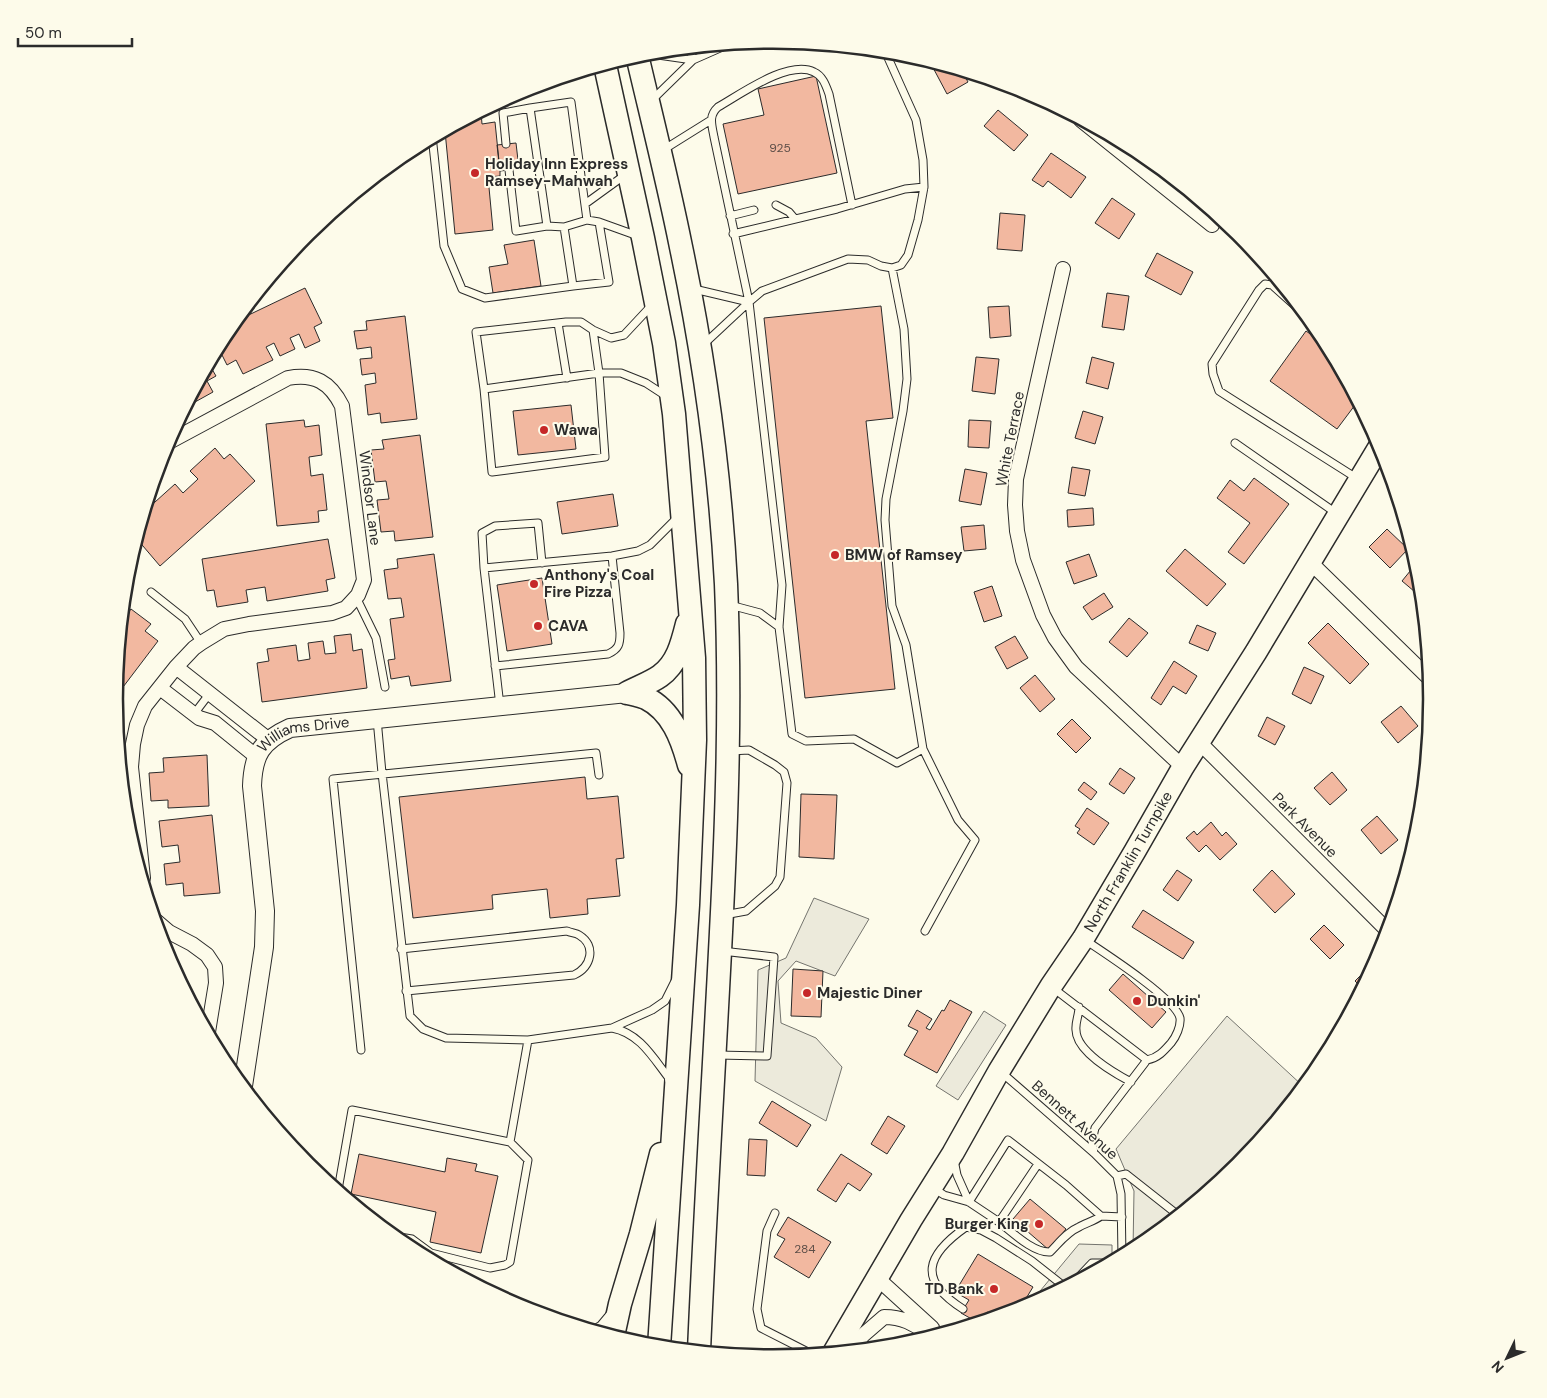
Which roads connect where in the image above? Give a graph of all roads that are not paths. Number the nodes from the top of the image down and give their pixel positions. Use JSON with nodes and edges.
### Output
{"nodes":[{"id":1,"x":710,"y":52,"type":"edge"},
{"id":2,"x":691,"y":54,"type":"edge"},
{"id":3,"x":671,"y":57,"type":"edge"},
{"id":4,"x":889,"y":59,"type":"edge"},
{"id":5,"x":693,"y":60,"type":"junction"},
{"id":6,"x":639,"y":63,"type":"edge"},
{"id":7,"x":606,"y":71,"type":"edge"},
{"id":8,"x":649,"y":104,"type":"junction"},
{"id":9,"x":530,"y":108,"type":"junction"},
{"id":10,"x":711,"y":120,"type":"junction"},
{"id":11,"x":1111,"y":143,"type":"edge"},
{"id":12,"x":506,"y":144,"type":"dead end"},
{"id":13,"x":433,"y":145,"type":"edge"},
{"id":14,"x":660,"y":152,"type":"junction"},
{"id":15,"x":509,"y":170,"type":"dead end"},
{"id":16,"x":629,"y":172,"type":"junction"},
{"id":17,"x":924,"y":187,"type":"junction"},
{"id":18,"x":585,"y":204,"type":"junction"},
{"id":19,"x":776,"y":205,"type":"dead end"},
{"id":20,"x":852,"y":205,"type":"junction"},
{"id":21,"x":754,"y":210,"type":"dead end"},
{"id":22,"x":730,"y":216,"type":"junction"},
{"id":23,"x":795,"y":219,"type":"junction"},
{"id":24,"x":587,"y":220,"type":"junction"},
{"id":25,"x":599,"y":222,"type":"junction"},
{"id":26,"x":1212,"y":225,"type":"dead end"},
{"id":27,"x":547,"y":226,"type":"junction"},
{"id":28,"x":564,"y":227,"type":"junction"},
{"id":29,"x":734,"y":234,"type":"junction"},
{"id":30,"x":643,"y":238,"type":"junction"},
{"id":31,"x":892,"y":268,"type":"junction"},
{"id":32,"x":1063,"y":269,"type":"dead end"},
{"id":33,"x":573,"y":286,"type":"junction"},
{"id":34,"x":689,"y":288,"type":"junction"},
{"id":35,"x":1281,"y":293,"type":"edge"},
{"id":36,"x":656,"y":301,"type":"junction"},
{"id":37,"x":749,"y":302,"type":"junction"},
{"id":38,"x":558,"y":323,"type":"junction"},
{"id":39,"x":593,"y":330,"type":"junction"},
{"id":40,"x":700,"y":348,"type":"junction"},
{"id":41,"x":599,"y":373,"type":"junction"},
{"id":42,"x":567,"y":378,"type":"junction"},
{"id":43,"x":484,"y":389,"type":"junction"},
{"id":44,"x":672,"y":400,"type":"junction"},
{"id":45,"x":179,"y":437,"type":"edge"},
{"id":46,"x":1235,"y":443,"type":"dead end"},
{"id":47,"x":1375,"y":453,"type":"edge"},
{"id":48,"x":1359,"y":480,"type":"junction"},
{"id":49,"x":681,"y":514,"type":"junction"},
{"id":50,"x":1339,"y":515,"type":"junction"},
{"id":51,"x":612,"y":556,"type":"junction"},
{"id":52,"x":1310,"y":562,"type":"junction"},
{"id":53,"x":542,"y":563,"type":"junction"},
{"id":54,"x":484,"y":568,"type":"junction"},
{"id":55,"x":151,"y":592,"type":"dead end"},
{"id":56,"x":356,"y":597,"type":"junction"},
{"id":57,"x":726,"y":604,"type":"junction"},
{"id":58,"x":691,"y":609,"type":"junction"},
{"id":59,"x":779,"y":627,"type":"junction"},
{"id":60,"x":201,"y":642,"type":"junction"},
{"id":61,"x":495,"y":666,"type":"junction"},
{"id":62,"x":176,"y":667,"type":"junction"},
{"id":63,"x":1423,"y":672,"type":"edge"},
{"id":64,"x":385,"y":687,"type":"dead end"},
{"id":65,"x":160,"y":688,"type":"junction"},
{"id":66,"x":627,"y":693,"type":"junction"},
{"id":67,"x":210,"y":694,"type":"junction"},
{"id":68,"x":500,"y":706,"type":"junction"},
{"id":69,"x":194,"y":714,"type":"junction"},
{"id":70,"x":377,"y":719,"type":"junction"},
{"id":71,"x":270,"y":740,"type":"junction"},
{"id":72,"x":1199,"y":742,"type":"junction"},
{"id":73,"x":923,"y":749,"type":"junction"},
{"id":74,"x":728,"y":751,"type":"junction"},
{"id":75,"x":257,"y":757,"type":"junction"},
{"id":76,"x":1183,"y":767,"type":"junction"},
{"id":77,"x":382,"y":773,"type":"junction"},
{"id":78,"x":599,"y":775,"type":"dead end"},
{"id":79,"x":693,"y":782,"type":"junction"},
{"id":80,"x":136,"y":823,"type":"edge"},
{"id":81,"x":722,"y":916,"type":"junction"},
{"id":82,"x":1382,"y":925,"type":"edge"},
{"id":83,"x":166,"y":929,"type":"edge"},
{"id":84,"x":925,"y":931,"type":"dead end"},
{"id":85,"x":1083,"y":939,"type":"junction"},
{"id":86,"x":401,"y":949,"type":"junction"},
{"id":87,"x":720,"y":951,"type":"junction"},
{"id":88,"x":685,"y":955,"type":"junction"},
{"id":89,"x":1051,"y":986,"type":"junction"},
{"id":90,"x":406,"y":991,"type":"junction"},
{"id":91,"x":1079,"y":1007,"type":"junction"},
{"id":92,"x":209,"y":1023,"type":"edge"},
{"id":93,"x":612,"y":1028,"type":"junction"},
{"id":94,"x":528,"y":1040,"type":"junction"},
{"id":95,"x":361,"y":1050,"type":"dead end"},
{"id":96,"x":714,"y":1055,"type":"junction"},
{"id":97,"x":1147,"y":1060,"type":"junction"},
{"id":98,"x":999,"y":1071,"type":"junction"},
{"id":99,"x":244,"y":1076,"type":"edge"},
{"id":100,"x":1131,"y":1082,"type":"junction"},
{"id":101,"x":675,"y":1097,"type":"junction"},
{"id":102,"x":510,"y":1142,"type":"junction"},
{"id":103,"x":953,"y":1153,"type":"junction"},
{"id":104,"x":1094,"y":1153,"type":"junction"},
{"id":105,"x":1038,"y":1164,"type":"junction"},
{"id":106,"x":1117,"y":1176,"type":"junction"},
{"id":107,"x":339,"y":1183,"type":"edge"},
{"id":108,"x":931,"y":1188,"type":"junction"},
{"id":109,"x":969,"y":1202,"type":"junction"},
{"id":110,"x":1173,"y":1211,"type":"edge"},
{"id":111,"x":774,"y":1213,"type":"dead end"},
{"id":112,"x":1102,"y":1216,"type":"junction"},
{"id":113,"x":1122,"y":1217,"type":"junction"},
{"id":114,"x":998,"y":1222,"type":"junction"},
{"id":115,"x":703,"y":1243,"type":"junction"},
{"id":116,"x":1122,"y":1248,"type":"edge"},
{"id":117,"x":435,"y":1254,"type":"edge"},
{"id":118,"x":877,"y":1278,"type":"junction"},
{"id":119,"x":1060,"y":1283,"type":"edge"},
{"id":120,"x":620,"y":1304,"type":"junction"},
{"id":121,"x":963,"y":1309,"type":"dead end"},
{"id":122,"x":600,"y":1326,"type":"edge"},
{"id":123,"x":614,"y":1329,"type":"edge"},
{"id":124,"x":933,"y":1329,"type":"edge"},
{"id":125,"x":924,"y":1331,"type":"edge"},
{"id":126,"x":660,"y":1339,"type":"edge"},
{"id":127,"x":857,"y":1344,"type":"edge"},
{"id":128,"x":699,"y":1345,"type":"edge"},
{"id":129,"x":711,"y":1346,"type":"edge"},
{"id":130,"x":838,"y":1346,"type":"edge"},
{"id":131,"x":801,"y":1348,"type":"edge"}],
"edges":[{"from":1,"to":5,"type":"lane"},
{"from":2,"to":5,"type":"lane"},
{"from":3,"to":5,"type":"lane"},
{"from":4,"to":17,"type":"lane"},
{"from":5,"to":8,"type":"lane"},
{"from":6,"to":8,"type":"highway"},
{"from":7,"to":16,"type":"highway"},
{"from":8,"to":14,"type":"highway"},
{"from":9,"to":12,"type":"lane"},
{"from":9,"to":18,"type":"lane"},
{"from":9,"to":27,"type":"lane"},
{"from":10,"to":14,"type":"lane"},
{"from":10,"to":20,"type":"lane"},
{"from":10,"to":22,"type":"lane"},
{"from":11,"to":26,"type":"street"},
{"from":13,"to":33,"type":"lane"},
{"from":14,"to":34,"type":"highway"},
{"from":15,"to":27,"type":"lane"},
{"from":16,"to":18,"type":"lane"},
{"from":16,"to":30,"type":"highway"},
{"from":17,"to":20,"type":"lane"},
{"from":17,"to":31,"type":"lane"},
{"from":18,"to":24,"type":"lane"},
{"from":19,"to":23,"type":"lane"},
{"from":20,"to":23,"type":"lane"},
{"from":21,"to":22,"type":"lane"},
{"from":22,"to":29,"type":"lane"},
{"from":23,"to":29,"type":"lane"},
{"from":24,"to":25,"type":"lane"},
{"from":24,"to":28,"type":"lane"},
{"from":25,"to":30,"type":"lane"},
{"from":25,"to":33,"type":"lane"},
{"from":27,"to":28,"type":"lane"},
{"from":28,"to":33,"type":"lane"},
{"from":29,"to":37,"type":"lane"},
{"from":30,"to":36,"type":"highway"},
{"from":31,"to":37,"type":"lane"},
{"from":31,"to":73,"type":"lane"},
{"from":32,"to":76,"type":"street","name":"White Terrace"},
{"from":34,"to":37,"type":"lane"},
{"from":34,"to":40,"type":"highway"},
{"from":35,"to":48,"type":"lane"},
{"from":36,"to":39,"type":"lane"},
{"from":36,"to":44,"type":"highway"},
{"from":37,"to":40,"type":"lane"},
{"from":37,"to":59,"type":"lane"},
{"from":38,"to":39,"type":"lane"},
{"from":38,"to":42,"type":"lane"},
{"from":38,"to":43,"type":"lane"},
{"from":39,"to":41,"type":"lane"},
{"from":40,"to":57,"type":"highway"},
{"from":41,"to":42,"type":"lane"},
{"from":41,"to":43,"type":"lane"},
{"from":41,"to":44,"type":"lane"},
{"from":42,"to":43,"type":"lane"},
{"from":44,"to":49,"type":"highway"},
{"from":45,"to":56,"type":"street","name":"Windsor Lane"},
{"from":46,"to":50,"type":"lane"},
{"from":47,"to":48,"type":"main road","name":"North Franklin Turnpike"},
{"from":48,"to":50,"type":"main road","name":"North Franklin Turnpike"},
{"from":49,"to":51,"type":"lane"},
{"from":49,"to":58,"type":"highway"},
{"from":50,"to":52,"type":"main road","name":"North Franklin Turnpike"},
{"from":51,"to":53,"type":"lane"},
{"from":51,"to":61,"type":"lane"},
{"from":52,"to":63,"type":"street"},
{"from":52,"to":72,"type":"main road","name":"North Franklin Turnpike"},
{"from":53,"to":54,"type":"lane"},
{"from":53,"to":54,"type":"lane"},
{"from":54,"to":61,"type":"lane"},
{"from":55,"to":60,"type":"lane"},
{"from":56,"to":60,"type":"street"},
{"from":56,"to":64,"type":"lane"},
{"from":57,"to":59,"type":"lane"},
{"from":57,"to":74,"type":"highway"},
{"from":58,"to":66,"type":"highway"},
{"from":58,"to":79,"type":"highway"},
{"from":59,"to":73,"type":"lane"},
{"from":60,"to":62,"type":"street"},
{"from":61,"to":68,"type":"lane"},
{"from":62,"to":65,"type":"street"},
{"from":62,"to":67,"type":"street"},
{"from":65,"to":69,"type":"street"},
{"from":65,"to":80,"type":"street"},
{"from":66,"to":68,"type":"street","name":"Williams Drive"},
{"from":66,"to":79,"type":"highway"},
{"from":67,"to":69,"type":"lane"},
{"from":67,"to":71,"type":"street"},
{"from":68,"to":70,"type":"street","name":"Williams Drive"},
{"from":69,"to":75,"type":"street"},
{"from":70,"to":71,"type":"street","name":"Williams Drive"},
{"from":70,"to":77,"type":"lane"},
{"from":71,"to":75,"type":"street","name":"Williams Drive"},
{"from":72,"to":76,"type":"main road","name":"North Franklin Turnpike"},
{"from":72,"to":82,"type":"street","name":"Park Avenue"},
{"from":73,"to":84,"type":"lane"},
{"from":74,"to":81,"type":"highway"},
{"from":74,"to":81,"type":"lane"},
{"from":75,"to":99,"type":"street","name":"Williams Drive"},
{"from":76,"to":85,"type":"main road","name":"North Franklin Turnpike"},
{"from":77,"to":78,"type":"lane"},
{"from":77,"to":86,"type":"lane"},
{"from":77,"to":95,"type":"lane"},
{"from":79,"to":88,"type":"highway"},
{"from":81,"to":87,"type":"highway"},
{"from":83,"to":92,"type":"street"},
{"from":85,"to":89,"type":"main road","name":"North Franklin Turnpike"},
{"from":85,"to":97,"type":"lane"},
{"from":86,"to":90,"type":"lane"},
{"from":86,"to":90,"type":"lane"},
{"from":87,"to":96,"type":"highway"},
{"from":87,"to":96,"type":"lane"},
{"from":88,"to":93,"type":"lane"},
{"from":88,"to":101,"type":"highway"},
{"from":89,"to":91,"type":"lane"},
{"from":89,"to":98,"type":"main road","name":"North Franklin Turnpike"},
{"from":90,"to":94,"type":"lane"},
{"from":91,"to":97,"type":"lane"},
{"from":91,"to":100,"type":"lane"},
{"from":93,"to":94,"type":"lane"},
{"from":93,"to":101,"type":"lane"},
{"from":94,"to":102,"type":"lane"},
{"from":96,"to":115,"type":"highway"},
{"from":97,"to":100,"type":"lane"},
{"from":98,"to":103,"type":"main road","name":"North Franklin Turnpike"},
{"from":98,"to":104,"type":"lane","name":"Bennett Avenue"},
{"from":100,"to":104,"type":"lane"},
{"from":101,"to":120,"type":"highway"},
{"from":101,"to":126,"type":"highway"},
{"from":102,"to":107,"type":"lane"},
{"from":102,"to":117,"type":"lane"},
{"from":103,"to":108,"type":"main road","name":"North Franklin Turnpike"},
{"from":103,"to":109,"type":"lane"},
{"from":104,"to":106,"type":"lane","name":"Bennett Avenue"},
{"from":105,"to":109,"type":"lane"},
{"from":105,"to":112,"type":"lane"},
{"from":105,"to":114,"type":"lane"},
{"from":106,"to":110,"type":"lane"},
{"from":106,"to":113,"type":"lane","name":"Bennett Avenue"},
{"from":108,"to":109,"type":"lane"},
{"from":108,"to":118,"type":"main road","name":"North Franklin Turnpike"},
{"from":109,"to":114,"type":"lane"},
{"from":111,"to":131,"type":"lane"},
{"from":112,"to":113,"type":"lane"},
{"from":112,"to":114,"type":"lane"},
{"from":113,"to":116,"type":"lane","name":"Bennett Avenue"},
{"from":115,"to":128,"type":"highway"},
{"from":115,"to":129,"type":"highway"},
{"from":118,"to":124,"type":"street"},
{"from":118,"to":130,"type":"main road","name":"North Franklin Turnpike"},
{"from":119,"to":121,"type":"lane"},
{"from":120,"to":122,"type":"lane"},
{"from":120,"to":123,"type":"highway"},
{"from":125,"to":127,"type":"street"}]}
